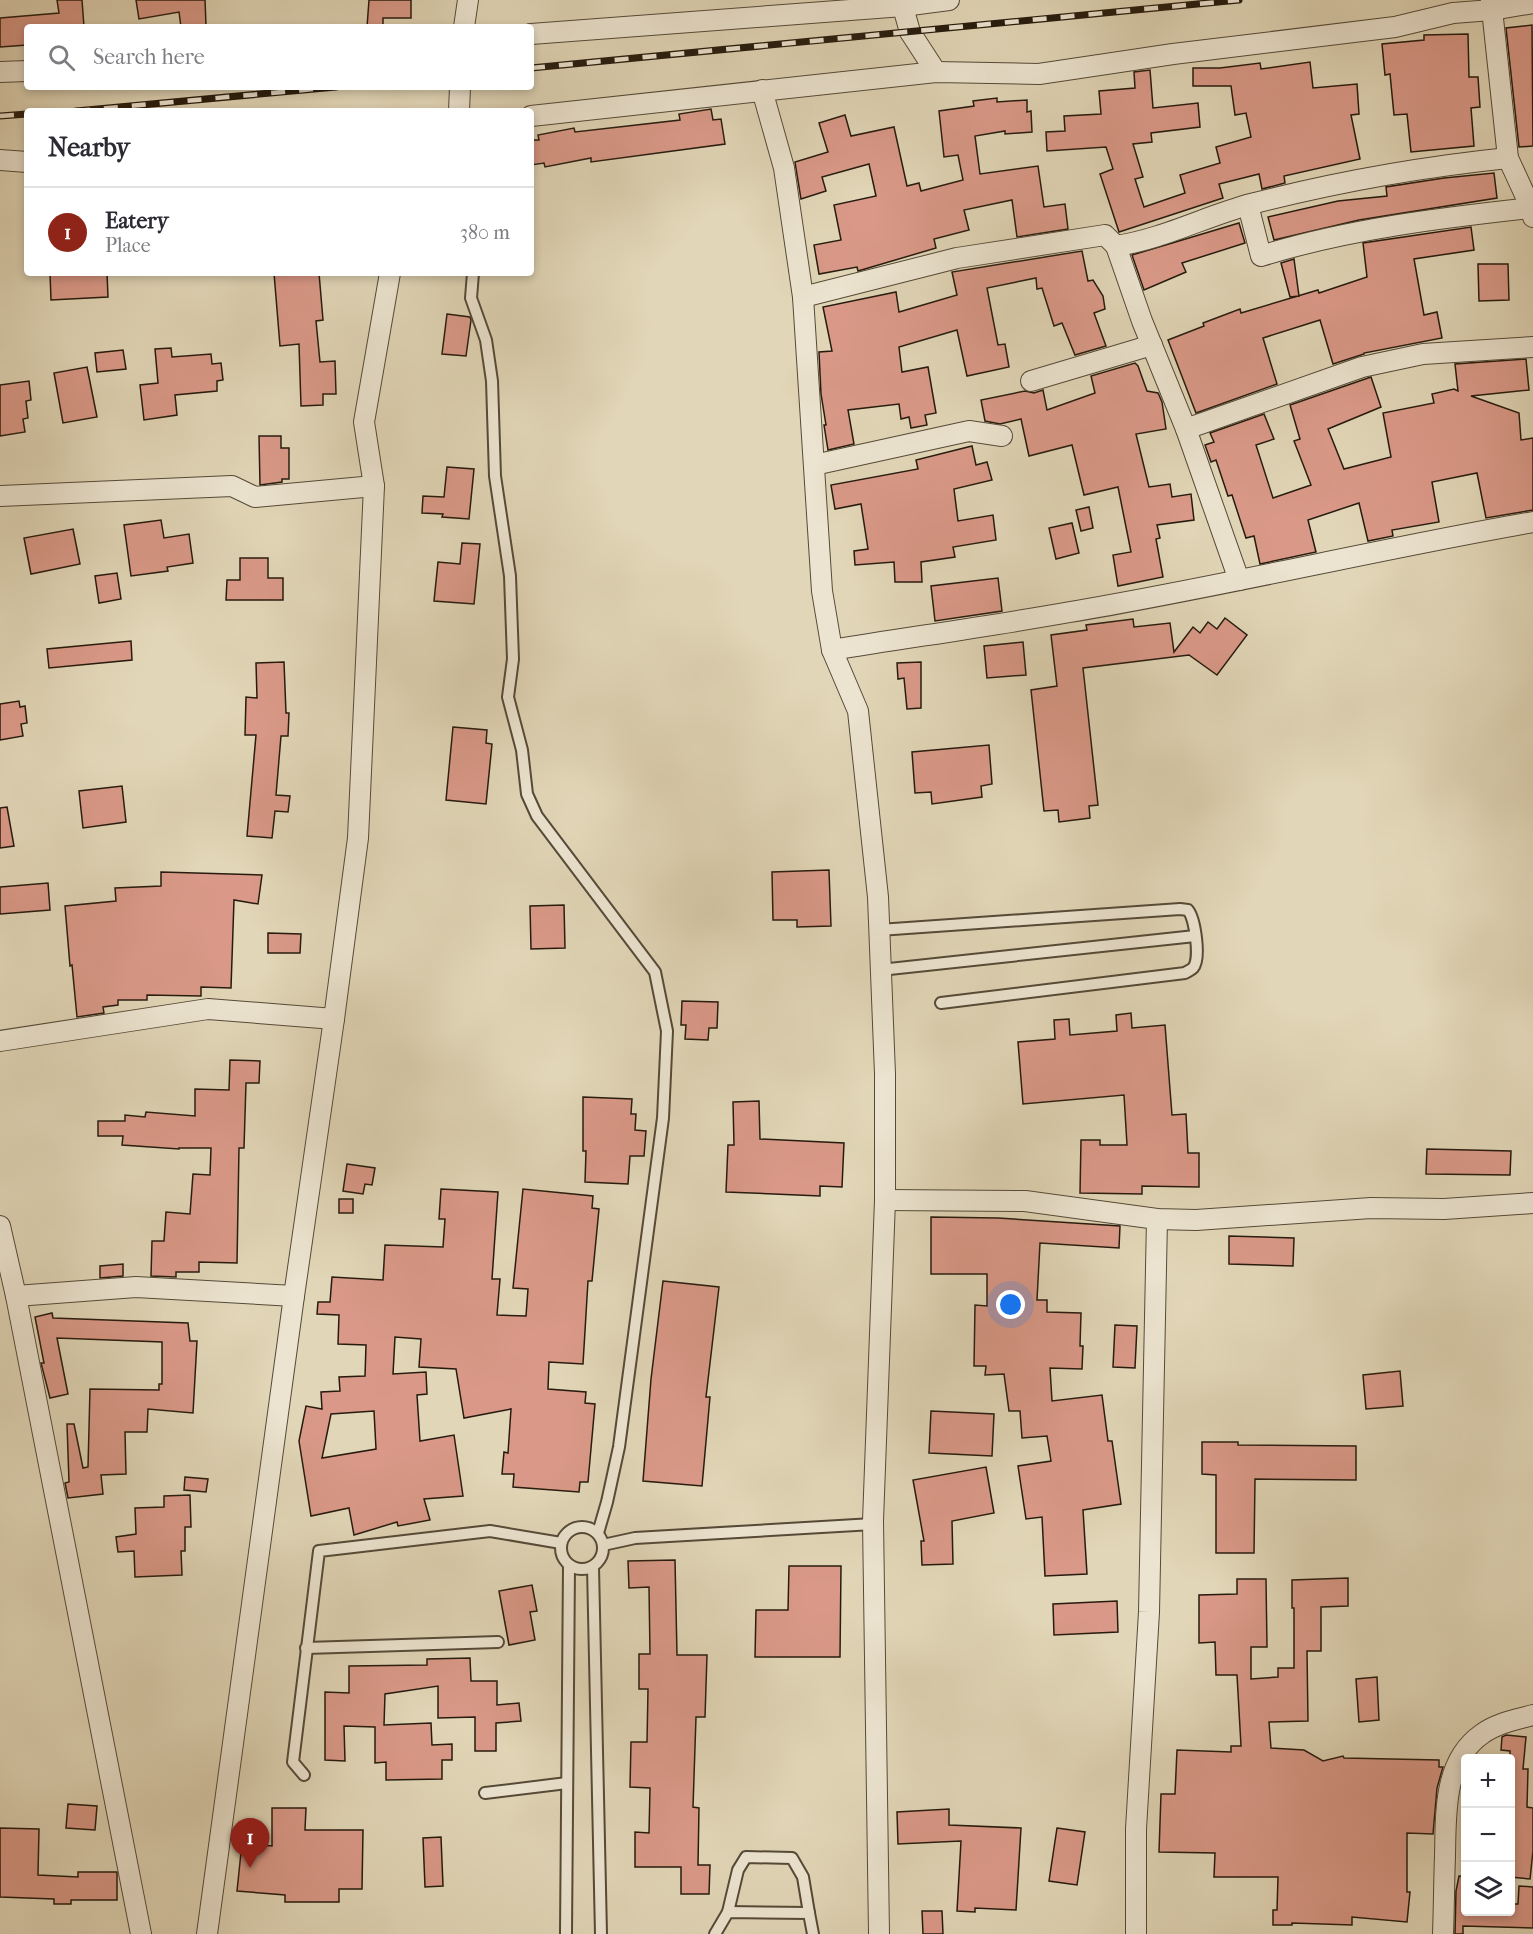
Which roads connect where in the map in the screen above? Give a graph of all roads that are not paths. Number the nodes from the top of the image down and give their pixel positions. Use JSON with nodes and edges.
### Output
{"nodes":[{"id":1,"x":468,"y":0,"type":"edge"},
{"id":2,"x":949,"y":0,"type":"edge"},
{"id":3,"x":902,"y":3,"type":"edge"},
{"id":4,"x":1533,"y":3,"type":"edge"},
{"id":5,"x":1491,"y":5,"type":"edge"},
{"id":6,"x":463,"y":24,"type":"edge"},
{"id":7,"x":534,"y":34,"type":"edge"},
{"id":8,"x":24,"y":71,"type":"edge"},
{"id":9,"x":0,"y":72,"type":"edge"},
{"id":10,"x":936,"y":72,"type":"junction"},
{"id":11,"x":460,"y":90,"type":"edge"},
{"id":12,"x":762,"y":90,"type":"junction"},
{"id":13,"x":459,"y":108,"type":"edge"},
{"id":14,"x":534,"y":117,"type":"edge"},
{"id":15,"x":1508,"y":158,"type":"junction"},
{"id":16,"x":0,"y":160,"type":"edge"},
{"id":17,"x":24,"y":162,"type":"edge"},
{"id":18,"x":1248,"y":205,"type":"junction"},
{"id":19,"x":1532,"y":213,"type":"edge"},
{"id":20,"x":1116,"y":246,"type":"junction"},
{"id":21,"x":389,"y":276,"type":"edge"},
{"id":22,"x":473,"y":276,"type":"edge"},
{"id":23,"x":803,"y":297,"type":"junction"},
{"id":24,"x":1152,"y":345,"type":"junction"},
{"id":25,"x":1533,"y":347,"type":"edge"},
{"id":26,"x":1031,"y":381,"type":"dead end"},
{"id":27,"x":1186,"y":429,"type":"junction"},
{"id":28,"x":1002,"y":436,"type":"dead end"},
{"id":29,"x":814,"y":465,"type":"junction"},
{"id":30,"x":374,"y":486,"type":"junction"},
{"id":31,"x":0,"y":496,"type":"edge"},
{"id":32,"x":1533,"y":522,"type":"edge"},
{"id":33,"x":1239,"y":580,"type":"junction"},
{"id":34,"x":832,"y":650,"type":"junction"},
{"id":35,"x":879,"y":930,"type":"junction"},
{"id":36,"x":1195,"y":936,"type":"junction"},
{"id":37,"x":880,"y":970,"type":"junction"},
{"id":38,"x":941,"y":1003,"type":"dead end"},
{"id":39,"x":334,"y":1019,"type":"junction"},
{"id":40,"x":0,"y":1041,"type":"edge"},
{"id":41,"x":885,"y":1200,"type":"junction"},
{"id":42,"x":1533,"y":1203,"type":"edge"},
{"id":43,"x":1157,"y":1219,"type":"junction"},
{"id":44,"x":0,"y":1226,"type":"edge"},
{"id":45,"x":16,"y":1296,"type":"junction"},
{"id":46,"x":294,"y":1296,"type":"junction"},
{"id":47,"x":873,"y":1524,"type":"junction"},
{"id":48,"x":598,"y":1533,"type":"junction"},
{"id":49,"x":561,"y":1543,"type":"junction"},
{"id":50,"x":603,"y":1545,"type":"junction"},
{"id":51,"x":569,"y":1566,"type":"junction"},
{"id":52,"x":593,"y":1567,"type":"junction"},
{"id":53,"x":498,"y":1642,"type":"dead end"},
{"id":54,"x":306,"y":1648,"type":"junction"},
{"id":55,"x":1533,"y":1715,"type":"edge"},
{"id":56,"x":304,"y":1775,"type":"dead end"},
{"id":57,"x":567,"y":1784,"type":"junction"},
{"id":58,"x":485,"y":1793,"type":"dead end"},
{"id":59,"x":728,"y":1912,"type":"junction"},
{"id":60,"x":809,"y":1913,"type":"junction"},
{"id":61,"x":141,"y":1934,"type":"edge"},
{"id":62,"x":207,"y":1934,"type":"edge"},
{"id":63,"x":566,"y":1934,"type":"edge"},
{"id":64,"x":601,"y":1934,"type":"edge"},
{"id":65,"x":714,"y":1934,"type":"edge"},
{"id":66,"x":813,"y":1934,"type":"edge"},
{"id":67,"x":879,"y":1934,"type":"edge"},
{"id":68,"x":1136,"y":1934,"type":"edge"},
{"id":69,"x":1443,"y":1934,"type":"edge"}],
"edges":[{"from":1,"to":6,"type":"street"},
{"from":2,"to":3,"type":"street"},
{"from":3,"to":7,"type":"street"},
{"from":3,"to":10,"type":"street"},
{"from":4,"to":5,"type":"street"},
{"from":5,"to":10,"type":"street"},
{"from":5,"to":15,"type":"street"},
{"from":8,"to":9,"type":"street"},
{"from":10,"to":12,"type":"street"},
{"from":11,"to":13,"type":"street"},
{"from":12,"to":14,"type":"street"},
{"from":12,"to":23,"type":"street"},
{"from":15,"to":18,"type":"street"},
{"from":15,"to":19,"type":"street"},
{"from":16,"to":17,"type":"street"},
{"from":18,"to":19,"type":"street"},
{"from":18,"to":20,"type":"street"},
{"from":20,"to":23,"type":"street"},
{"from":20,"to":24,"type":"street"},
{"from":21,"to":30,"type":"street"},
{"from":22,"to":48,"type":"lane"},
{"from":23,"to":29,"type":"street"},
{"from":24,"to":26,"type":"street"},
{"from":24,"to":27,"type":"street"},
{"from":25,"to":27,"type":"street"},
{"from":27,"to":33,"type":"street"},
{"from":28,"to":29,"type":"street"},
{"from":29,"to":34,"type":"street"},
{"from":30,"to":31,"type":"street"},
{"from":30,"to":39,"type":"street"},
{"from":32,"to":33,"type":"street"},
{"from":33,"to":34,"type":"street"},
{"from":34,"to":35,"type":"street"},
{"from":35,"to":36,"type":"lane"},
{"from":35,"to":37,"type":"street"},
{"from":36,"to":37,"type":"lane"},
{"from":36,"to":38,"type":"lane"},
{"from":37,"to":41,"type":"street"},
{"from":39,"to":40,"type":"street"},
{"from":39,"to":46,"type":"street"},
{"from":41,"to":43,"type":"street"},
{"from":41,"to":47,"type":"street"},
{"from":42,"to":43,"type":"street"},
{"from":43,"to":68,"type":"street"},
{"from":44,"to":45,"type":"street"},
{"from":45,"to":46,"type":"street"},
{"from":45,"to":61,"type":"street"},
{"from":46,"to":62,"type":"street"},
{"from":47,"to":50,"type":"lane"},
{"from":47,"to":67,"type":"street"},
{"from":48,"to":49,"type":"lane"},
{"from":48,"to":50,"type":"lane"},
{"from":49,"to":51,"type":"lane"},
{"from":49,"to":54,"type":"lane"},
{"from":50,"to":52,"type":"lane"},
{"from":51,"to":52,"type":"lane"},
{"from":51,"to":57,"type":"lane"},
{"from":52,"to":64,"type":"lane"},
{"from":53,"to":54,"type":"lane"},
{"from":54,"to":56,"type":"lane"},
{"from":55,"to":69,"type":"street"},
{"from":57,"to":58,"type":"lane"},
{"from":57,"to":63,"type":"lane"},
{"from":59,"to":60,"type":"lane"},
{"from":59,"to":60,"type":"lane"},
{"from":59,"to":65,"type":"lane"},
{"from":60,"to":66,"type":"lane"}]}
